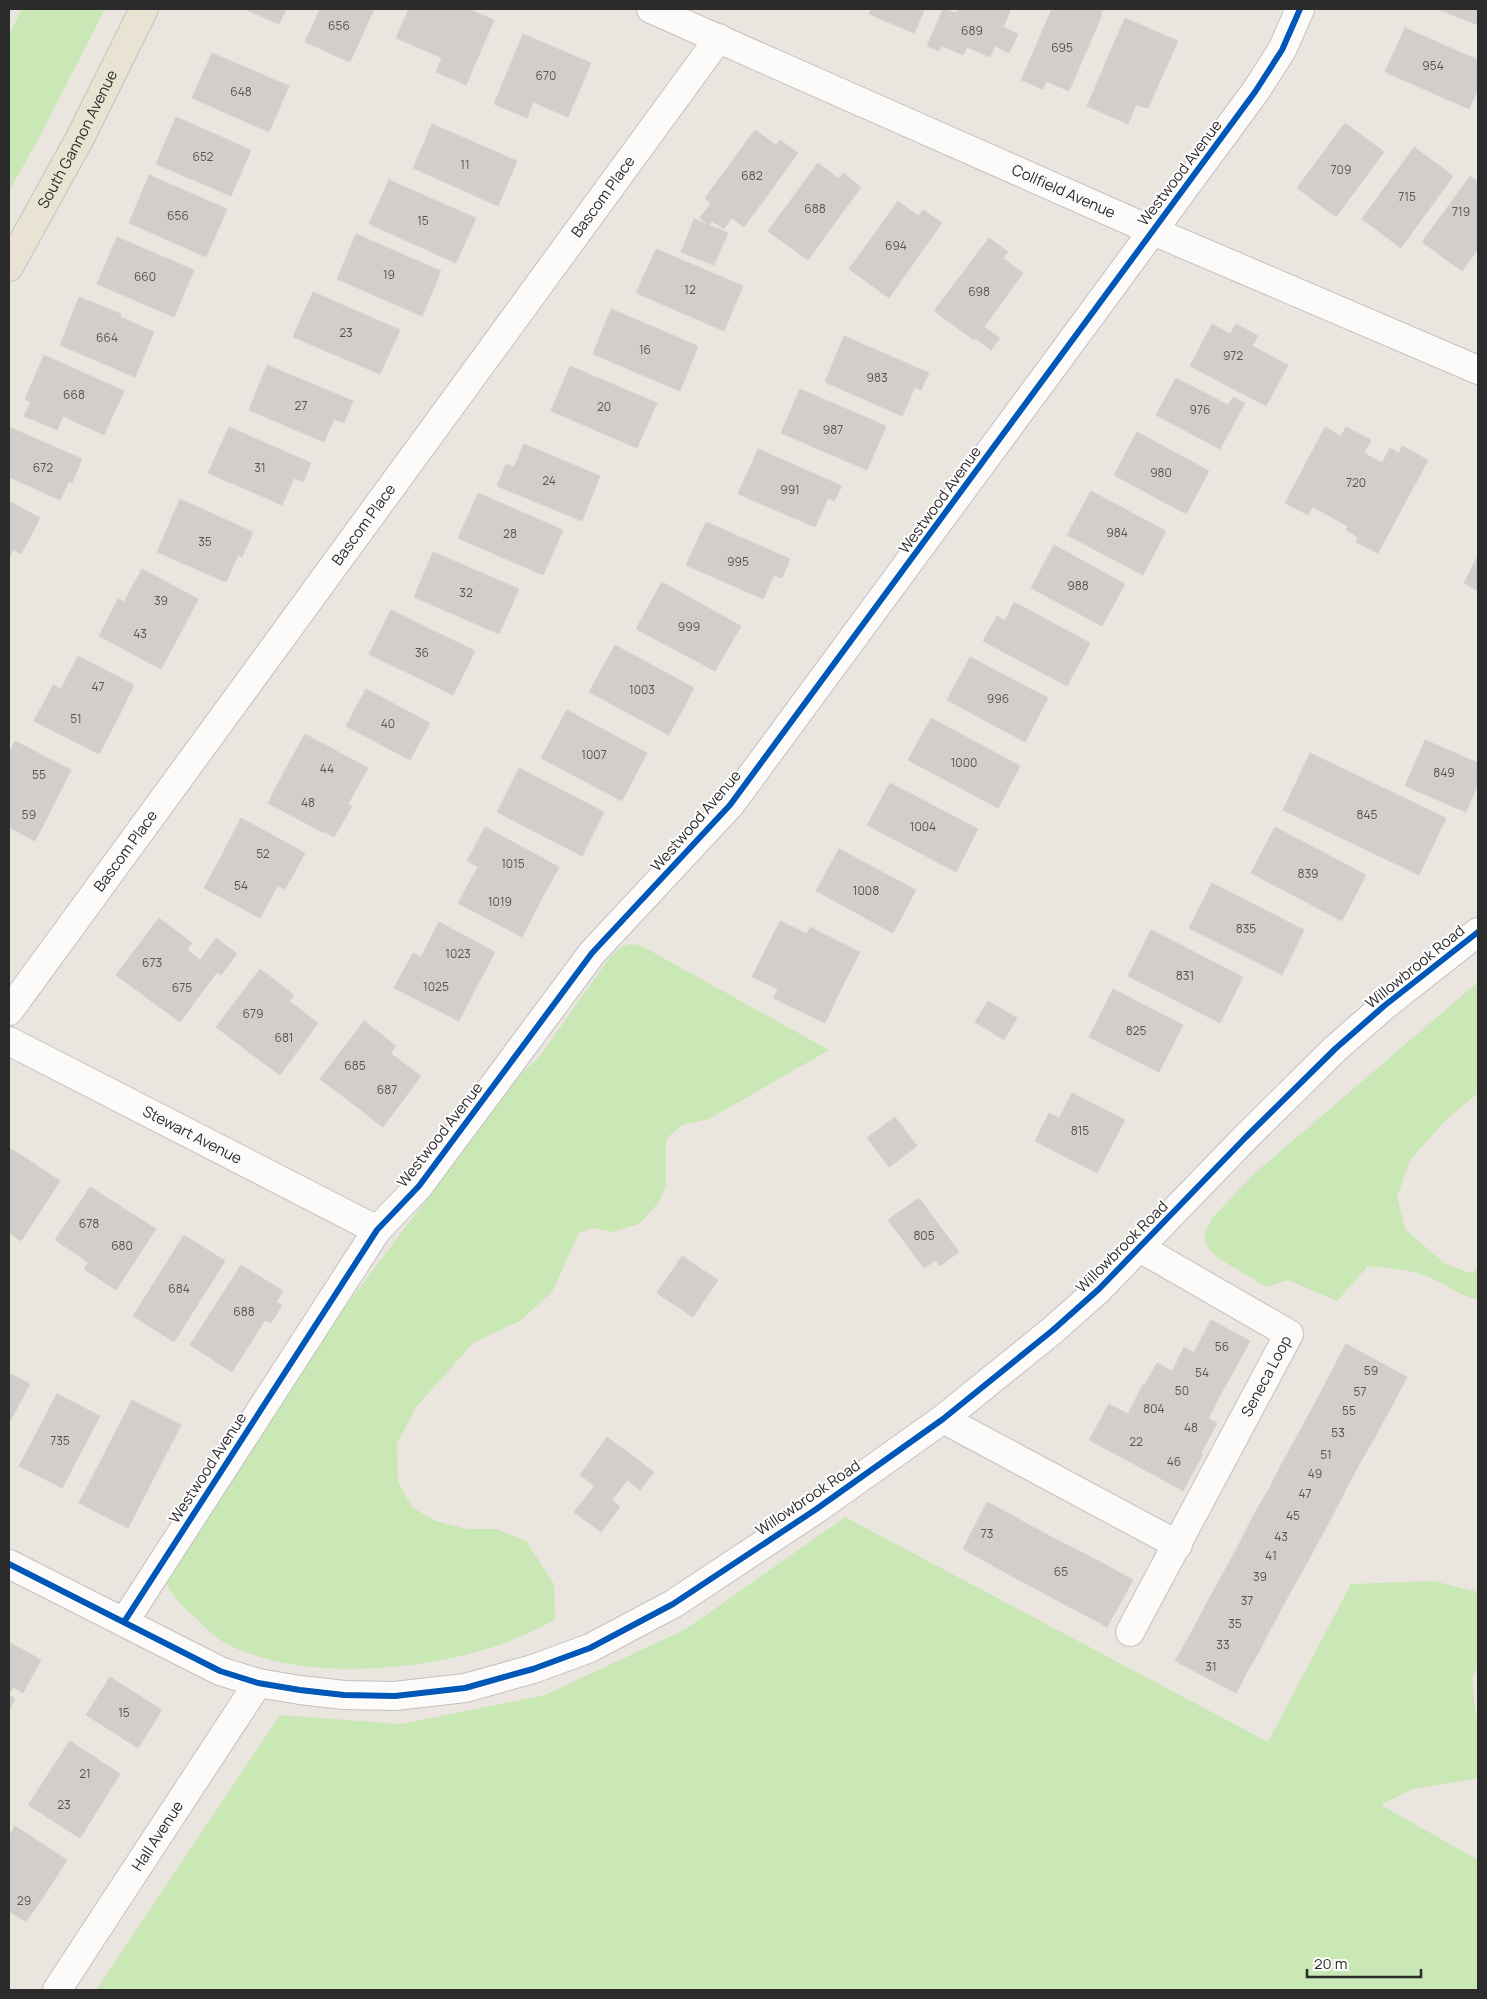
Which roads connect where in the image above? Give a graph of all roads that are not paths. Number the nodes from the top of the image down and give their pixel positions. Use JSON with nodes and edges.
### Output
{"nodes":[{"id":1,"x":144,"y":9,"type":"edge"},
{"id":2,"x":651,"y":9,"type":"edge"},
{"id":3,"x":1300,"y":9,"type":"edge"},
{"id":4,"x":719,"y":38,"type":"junction"},
{"id":5,"x":1153,"y":230,"type":"junction"},
{"id":6,"x":9,"y":267,"type":"edge"},
{"id":7,"x":1478,"y":370,"type":"edge"},
{"id":8,"x":1478,"y":932,"type":"edge"},
{"id":9,"x":9,"y":1011,"type":"edge"},
{"id":10,"x":9,"y":1041,"type":"edge"},
{"id":11,"x":377,"y":1230,"type":"junction"},
{"id":12,"x":1140,"y":1248,"type":"junction"},
{"id":13,"x":943,"y":1419,"type":"junction"},
{"id":14,"x":1178,"y":1545,"type":"junction"},
{"id":15,"x":9,"y":1564,"type":"edge"},
{"id":16,"x":124,"y":1622,"type":"junction"},
{"id":17,"x":1130,"y":1632,"type":"dead end"},
{"id":18,"x":258,"y":1683,"type":"junction"},
{"id":19,"x":57,"y":1990,"type":"edge"}],
"edges":[{"from":1,"to":6,"type":"main road","name":"South Gannon Avenue"},
{"from":2,"to":4,"type":"street","name":"Collfield Avenue"},
{"from":3,"to":5,"type":"street","name":"Westwood Avenue"},
{"from":4,"to":5,"type":"street","name":"Collfield Avenue"},
{"from":4,"to":9,"type":"street","name":"Bascom Place"},
{"from":5,"to":7,"type":"street","name":"Collfield Avenue"},
{"from":5,"to":11,"type":"street","name":"Westwood Avenue"},
{"from":8,"to":12,"type":"street","name":"Willowbrook Road"},
{"from":10,"to":11,"type":"street","name":"Stewart Avenue"},
{"from":11,"to":16,"type":"street","name":"Westwood Avenue"},
{"from":12,"to":13,"type":"street","name":"Willowbrook Road"},
{"from":12,"to":14,"type":"street","name":"Seneca Loop"},
{"from":13,"to":14,"type":"street"},
{"from":13,"to":18,"type":"street","name":"Willowbrook Road"},
{"from":14,"to":17,"type":"street","name":"Seneca Loop"},
{"from":15,"to":16,"type":"street","name":"Willowbrook Road"},
{"from":16,"to":18,"type":"street","name":"Willowbrook Road"},
{"from":18,"to":19,"type":"street","name":"Hall Avenue"}]}
